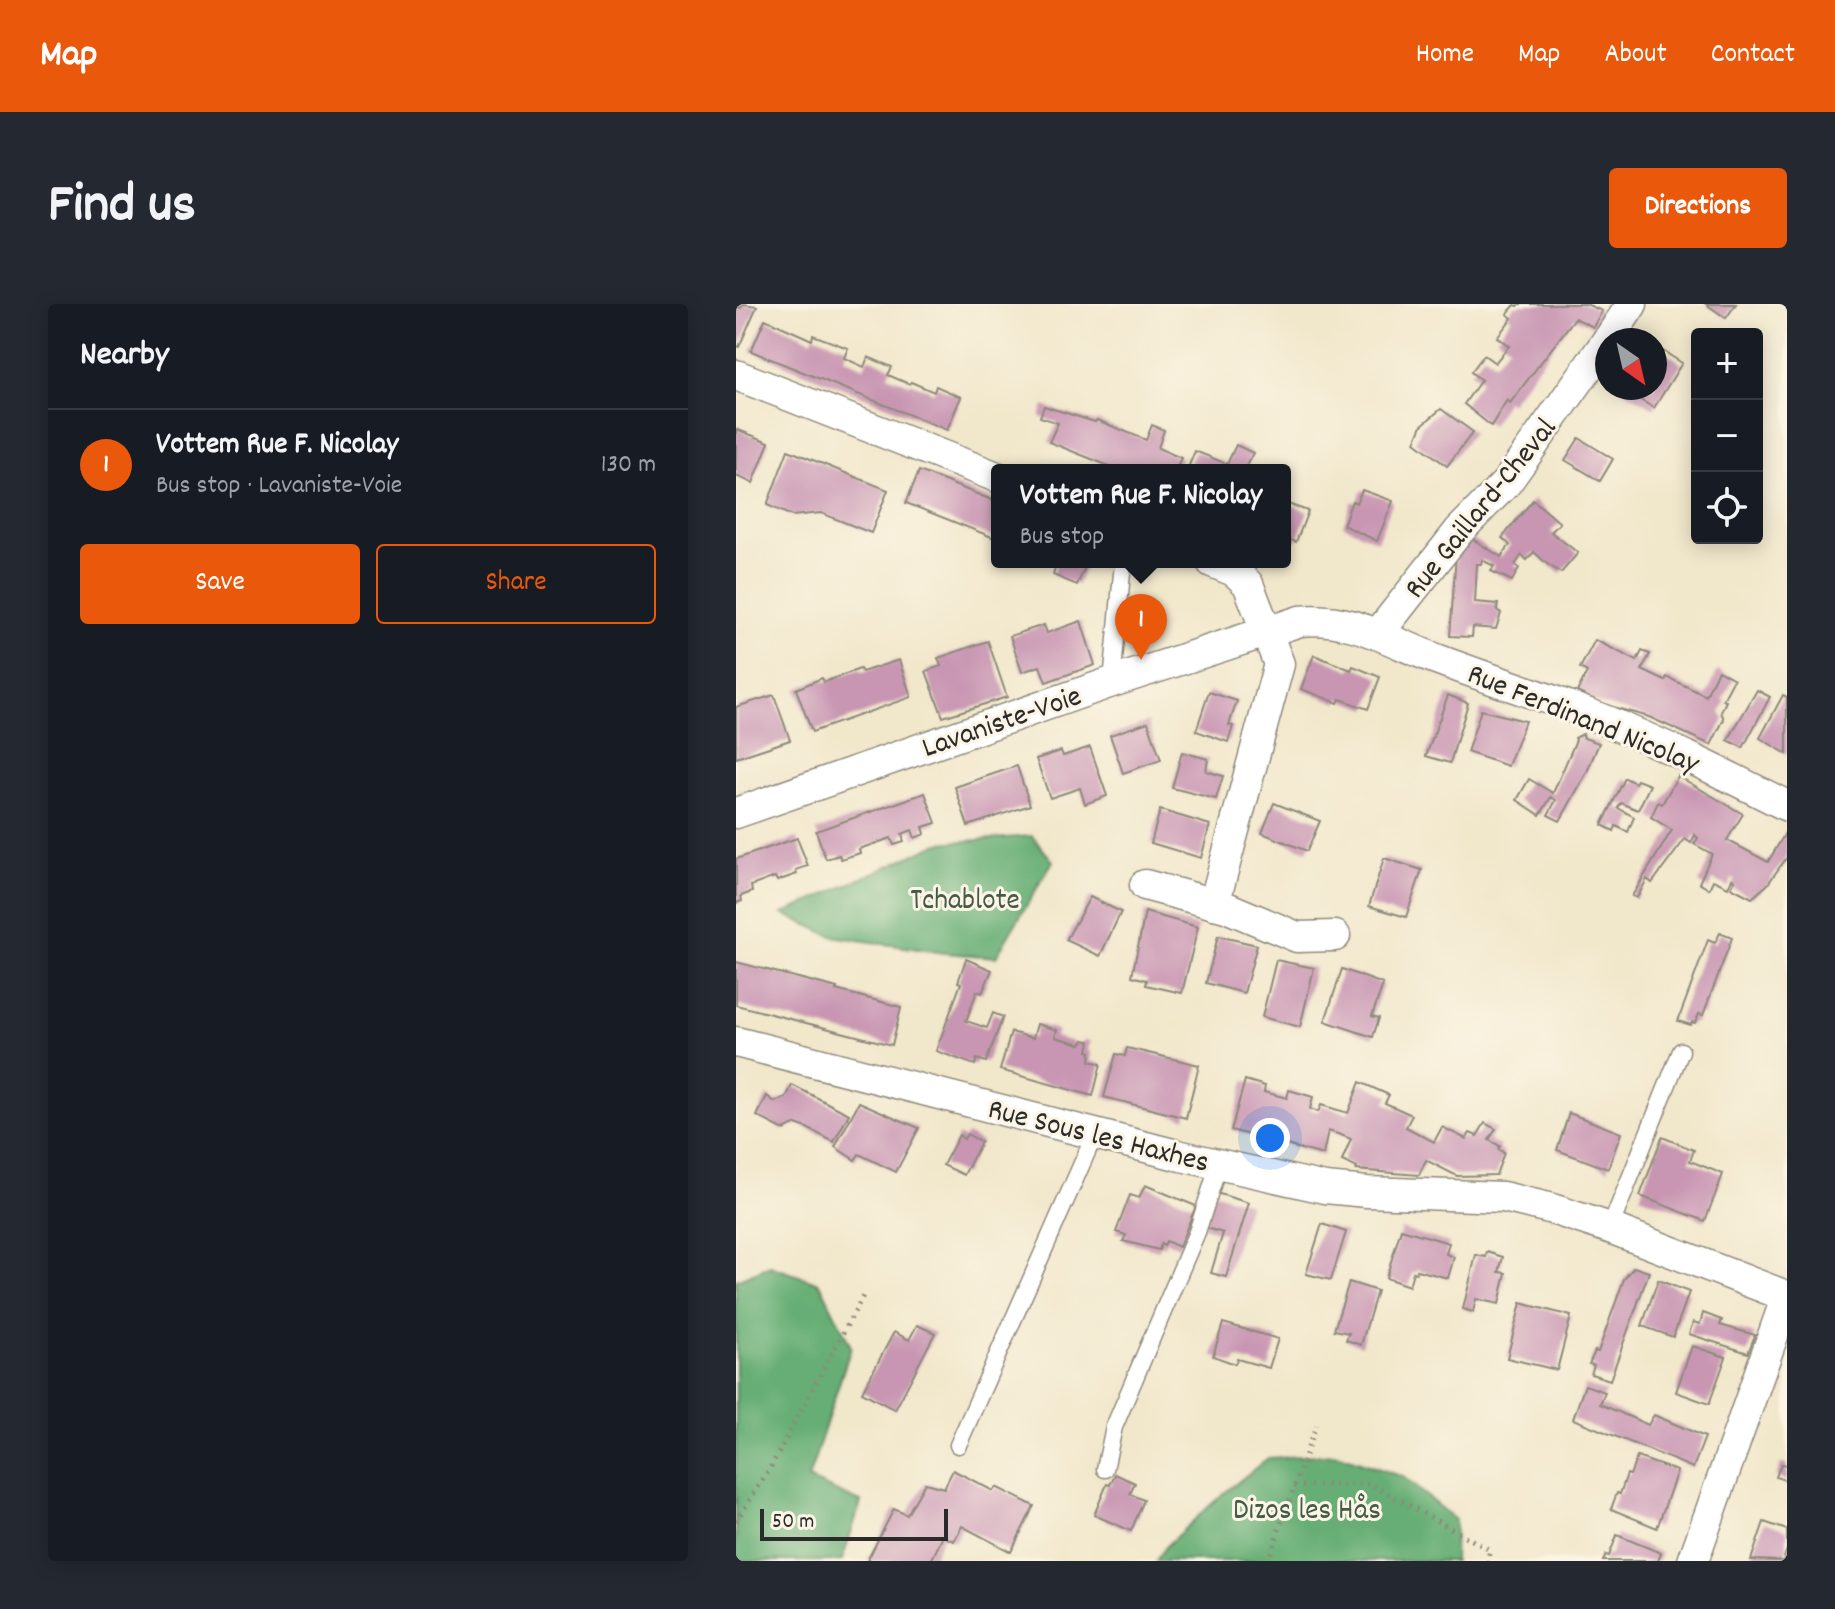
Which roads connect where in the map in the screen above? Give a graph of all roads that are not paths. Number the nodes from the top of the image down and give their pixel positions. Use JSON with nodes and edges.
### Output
{"nodes":[{"id":1,"x":1632,"y":304,"type":"edge"},
{"id":2,"x":1616,"y":328,"type":"edge"},
{"id":3,"x":1595,"y":358,"type":"edge"},
{"id":4,"x":736,"y":375,"type":"edge"},
{"id":5,"x":991,"y":475,"type":"edge"},
{"id":6,"x":1122,"y":568,"type":"edge"},
{"id":7,"x":1227,"y":568,"type":"edge"},
{"id":8,"x":1268,"y":633,"type":"junction"},
{"id":9,"x":1378,"y":634,"type":"junction"},
{"id":10,"x":1112,"y":682,"type":"junction"},
{"id":11,"x":1787,"y":806,"type":"edge"},
{"id":12,"x":736,"y":813,"type":"edge"},
{"id":13,"x":1145,"y":885,"type":"dead end"},
{"id":14,"x":1214,"y":904,"type":"junction"},
{"id":15,"x":1335,"y":936,"type":"dead end"},
{"id":16,"x":736,"y":1042,"type":"edge"},
{"id":17,"x":1681,"y":1051,"type":"dead end"},
{"id":18,"x":1095,"y":1134,"type":"junction"},
{"id":19,"x":1219,"y":1164,"type":"junction"},
{"id":20,"x":1610,"y":1228,"type":"junction"},
{"id":21,"x":1787,"y":1296,"type":"edge"},
{"id":22,"x":958,"y":1445,"type":"dead end"},
{"id":23,"x":1105,"y":1469,"type":"dead end"},
{"id":24,"x":1693,"y":1561,"type":"edge"}],
"edges":[{"from":1,"to":2,"type":"street","name":"Rue Gaillard-Cheval"},
{"from":3,"to":9,"type":"street","name":"Rue Gaillard-Cheval"},
{"from":4,"to":5,"type":"street"},
{"from":6,"to":10,"type":"lane"},
{"from":7,"to":8,"type":"street"},
{"from":8,"to":9,"type":"street","name":"Lavaniste-Voie"},
{"from":8,"to":10,"type":"street","name":"Lavaniste-Voie"},
{"from":8,"to":14,"type":"street"},
{"from":9,"to":11,"type":"street","name":"Rue Ferdinand Nicolay"},
{"from":10,"to":12,"type":"street","name":"Lavaniste-Voie"},
{"from":13,"to":14,"type":"street"},
{"from":14,"to":15,"type":"street"},
{"from":16,"to":18,"type":"street","name":"Rue Sous les Haxhes"},
{"from":17,"to":20,"type":"lane"},
{"from":18,"to":19,"type":"street","name":"Rue Sous les Haxhes"},
{"from":18,"to":22,"type":"lane"},
{"from":19,"to":20,"type":"street","name":"Rue Sous les Haxhes"},
{"from":19,"to":23,"type":"lane"},
{"from":20,"to":21,"type":"street","name":"Rue Sous les Haxhes"},
{"from":21,"to":24,"type":"street"}]}
